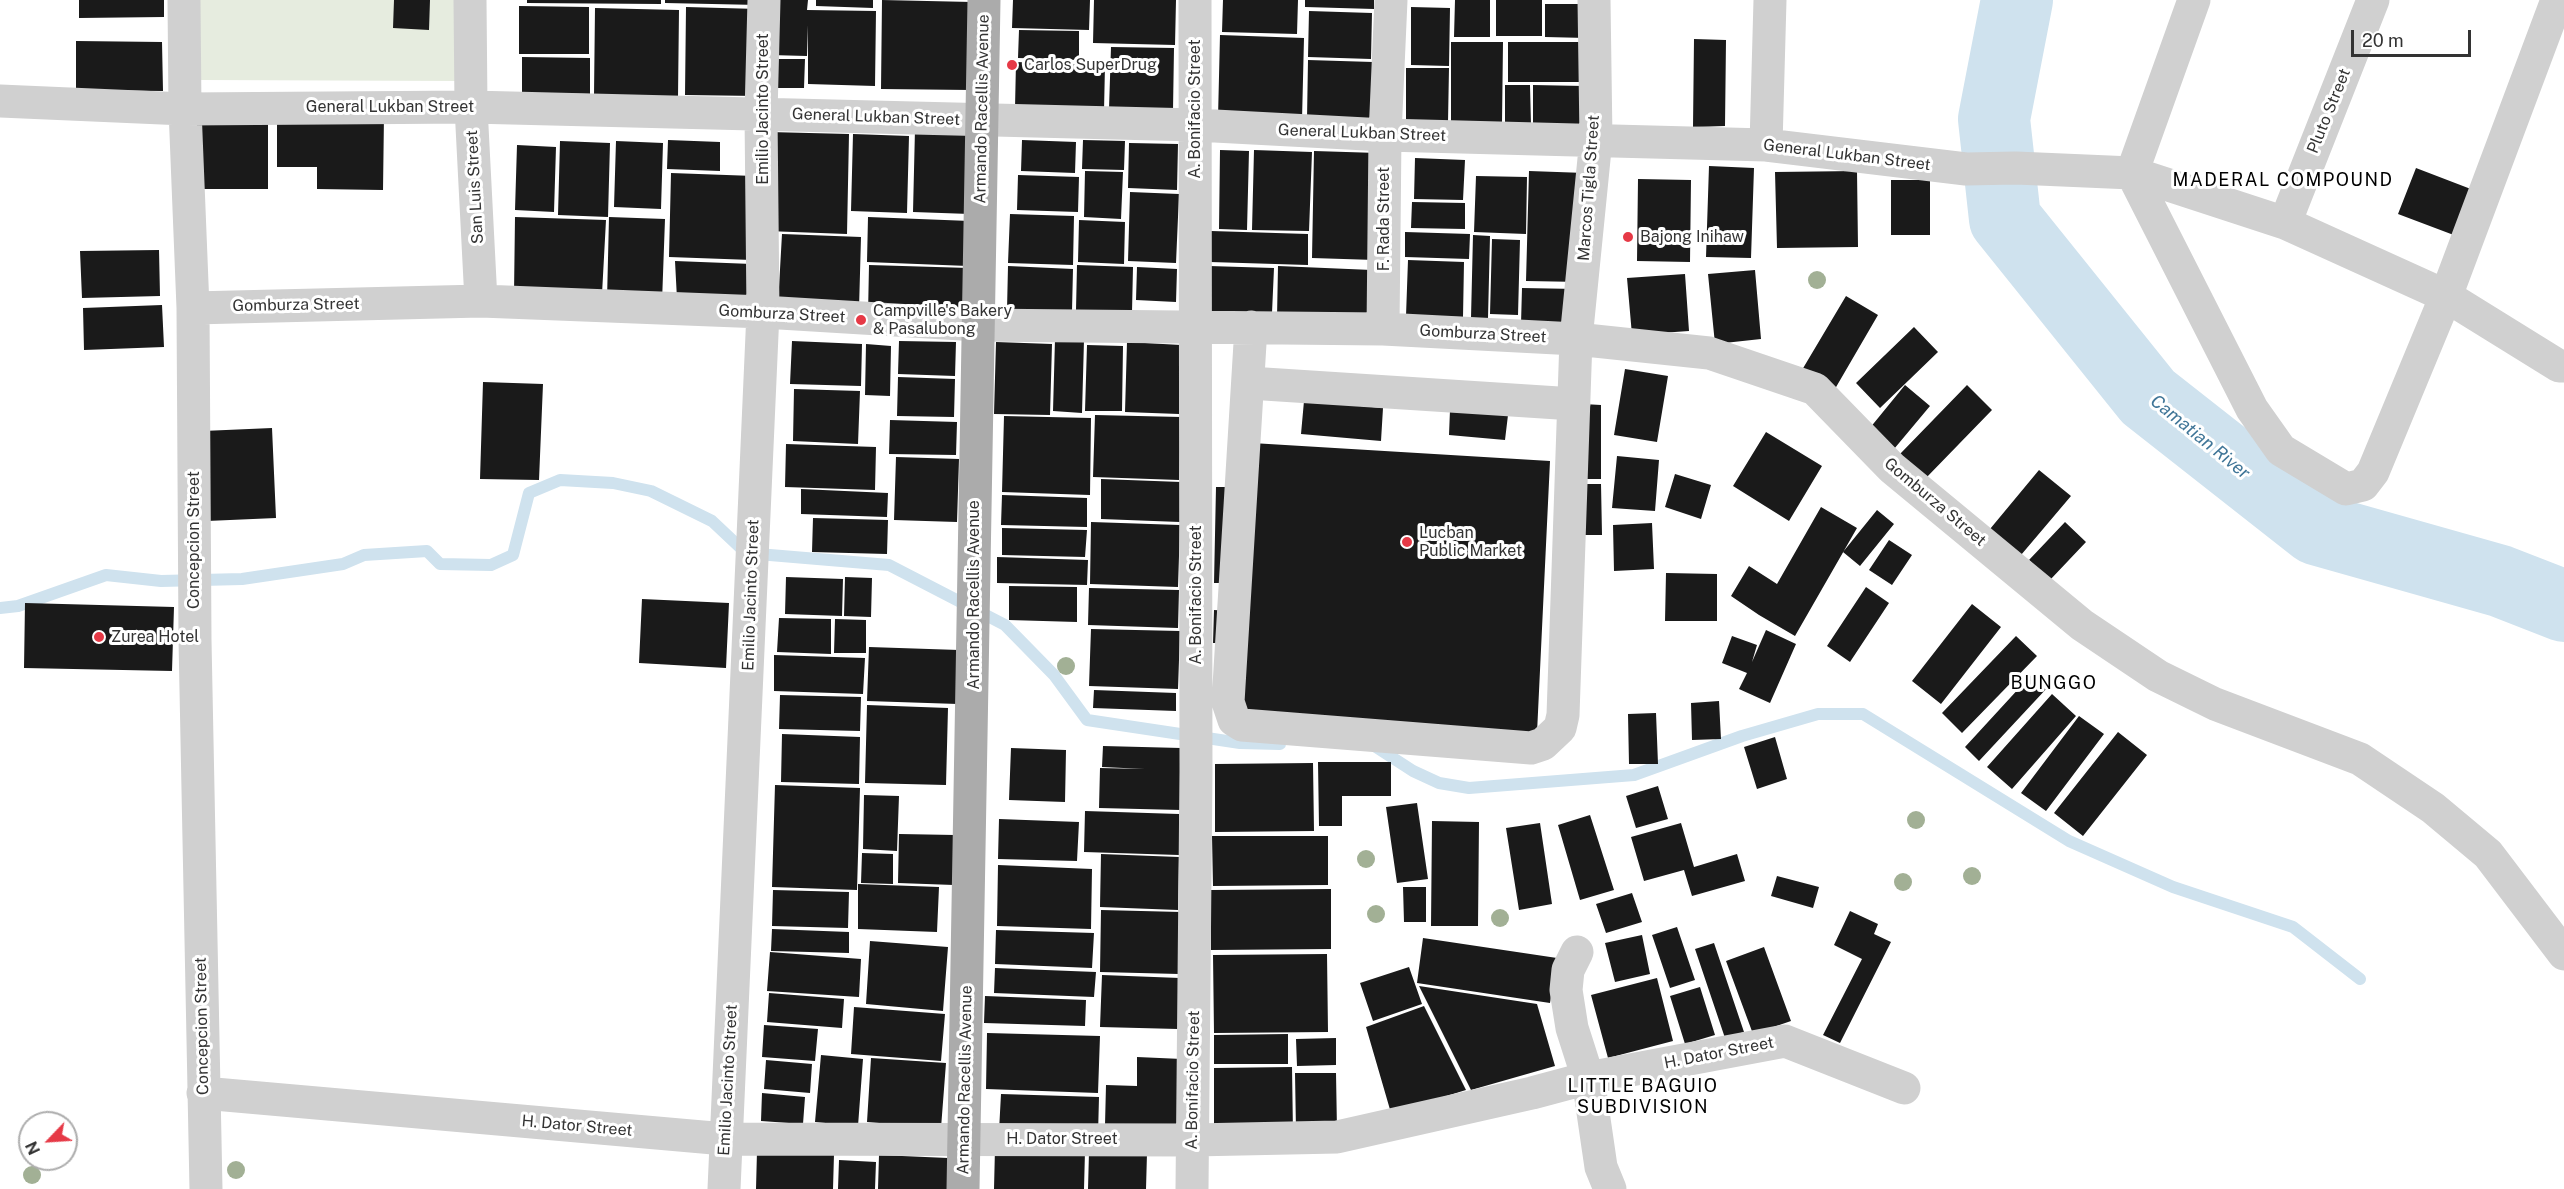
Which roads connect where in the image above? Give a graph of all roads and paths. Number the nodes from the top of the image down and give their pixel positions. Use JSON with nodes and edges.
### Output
{"nodes":[{"id":1,"x":184,"y":0,"type":"edge"},
{"id":2,"x":470,"y":0,"type":"edge"},
{"id":3,"x":764,"y":0,"type":"edge"},
{"id":4,"x":984,"y":0,"type":"edge"},
{"id":5,"x":1195,"y":0,"type":"edge"},
{"id":6,"x":1391,"y":0,"type":"edge"},
{"id":7,"x":1594,"y":0,"type":"edge"},
{"id":8,"x":1770,"y":0,"type":"edge"},
{"id":9,"x":2194,"y":0,"type":"edge"},
{"id":10,"x":2373,"y":0,"type":"edge"},
{"id":11,"x":2557,"y":0,"type":"edge"},
{"id":12,"x":0,"y":101,"type":"edge"},
{"id":13,"x":471,"y":107,"type":"junction"},
{"id":14,"x":185,"y":109,"type":"junction"},
{"id":15,"x":762,"y":114,"type":"junction"},
{"id":16,"x":982,"y":120,"type":"junction"},
{"id":17,"x":1196,"y":125,"type":"junction"},
{"id":18,"x":1385,"y":135,"type":"junction"},
{"id":19,"x":1596,"y":139,"type":"junction"},
{"id":20,"x":1766,"y":145,"type":"junction"},
{"id":21,"x":2132,"y":173,"type":"junction"},
{"id":22,"x":2285,"y":223,"type":"junction"},
{"id":23,"x":2446,"y":296,"type":"junction"},
{"id":24,"x":481,"y":301,"type":"junction"},
{"id":25,"x":193,"y":308,"type":"junction"},
{"id":26,"x":763,"y":312,"type":"junction"},
{"id":27,"x":978,"y":325,"type":"junction"},
{"id":28,"x":1195,"y":327,"type":"junction"},
{"id":29,"x":1251,"y":327,"type":"junction"},
{"id":30,"x":1383,"y":329,"type":"junction"},
{"id":31,"x":1576,"y":339,"type":"junction"},
{"id":32,"x":2564,"y":366,"type":"edge"},
{"id":33,"x":1249,"y":383,"type":"junction"},
{"id":34,"x":1574,"y":404,"type":"junction"},
{"id":35,"x":1577,"y":952,"type":"dead end"},
{"id":36,"x":2564,"y":954,"type":"edge"},
{"id":37,"x":1588,"y":1078,"type":"junction"},
{"id":38,"x":1904,"y":1088,"type":"dead end"},
{"id":39,"x":203,"y":1093,"type":"junction"},
{"id":40,"x":725,"y":1139,"type":"junction"},
{"id":41,"x":964,"y":1139,"type":"junction"},
{"id":42,"x":1193,"y":1140,"type":"junction"},
{"id":43,"x":206,"y":1189,"type":"edge"},
{"id":44,"x":724,"y":1189,"type":"edge"},
{"id":45,"x":963,"y":1189,"type":"edge"},
{"id":46,"x":1192,"y":1189,"type":"edge"},
{"id":47,"x":1610,"y":1189,"type":"edge"}],
"edges":[{"from":1,"to":14,"type":"street","name":"Concepcion Street"},
{"from":2,"to":13,"type":"street","name":"San Luis Street"},
{"from":3,"to":15,"type":"street","name":"Emilio Jacinto Street"},
{"from":4,"to":16,"type":"main road","name":"Armando Racellis Avenue"},
{"from":5,"to":17,"type":"street","name":"A. Bonifacio Street"},
{"from":6,"to":18,"type":"street","name":"F. Rada Street"},
{"from":7,"to":19,"type":"street","name":"Marcos Tigla Street"},
{"from":8,"to":20,"type":"street"},
{"from":9,"to":21,"type":"street"},
{"from":10,"to":22,"type":"street","name":"Pluto Street"},
{"from":11,"to":23,"type":"street"},
{"from":12,"to":14,"type":"street","name":"General Lukban Street"},
{"from":13,"to":14,"type":"street","name":"General Lukban Street"},
{"from":13,"to":15,"type":"street","name":"General Lukban Street"},
{"from":13,"to":24,"type":"street","name":"San Luis Street"},
{"from":14,"to":25,"type":"street","name":"Concepcion Street"},
{"from":15,"to":16,"type":"street","name":"General Lukban Street"},
{"from":15,"to":26,"type":"street","name":"Emilio Jacinto Street"},
{"from":16,"to":17,"type":"street","name":"General Lukban Street"},
{"from":16,"to":27,"type":"main road","name":"Armando Racellis Avenue"},
{"from":17,"to":18,"type":"street","name":"General Lukban Street"},
{"from":17,"to":28,"type":"street","name":"A. Bonifacio Street"},
{"from":18,"to":19,"type":"street","name":"General Lukban Street"},
{"from":18,"to":30,"type":"street","name":"F. Rada Street"},
{"from":19,"to":20,"type":"street","name":"General Lukban Street"},
{"from":19,"to":31,"type":"street","name":"Marcos Tigla Street"},
{"from":20,"to":21,"type":"street","name":"General Lukban Street"},
{"from":21,"to":22,"type":"street","name":"General Lukban Street"},
{"from":21,"to":23,"type":"street"},
{"from":22,"to":23,"type":"street","name":"General Lukban Street"},
{"from":23,"to":32,"type":"street","name":"General Lukban Street"},
{"from":24,"to":25,"type":"street","name":"Gomburza Street"},
{"from":24,"to":26,"type":"street","name":"Gomburza Street"},
{"from":25,"to":39,"type":"street","name":"Concepcion Street"},
{"from":26,"to":27,"type":"street","name":"Gomburza Street"},
{"from":26,"to":40,"type":"street","name":"Emilio Jacinto Street"},
{"from":27,"to":28,"type":"street","name":"Gomburza Street"},
{"from":27,"to":41,"type":"main road","name":"Armando Racellis Avenue"},
{"from":28,"to":29,"type":"street","name":"Gomburza Street"},
{"from":28,"to":42,"type":"street","name":"A. Bonifacio Street"},
{"from":29,"to":30,"type":"street","name":"Gomburza Street"},
{"from":29,"to":33,"type":"street"},
{"from":30,"to":31,"type":"street","name":"Gomburza Street"},
{"from":31,"to":34,"type":"street","name":"Marcos Tigla Street"},
{"from":31,"to":36,"type":"street","name":"Gomburza Street"},
{"from":33,"to":34,"type":"street"},
{"from":33,"to":34,"type":"street","name":"Marcos Tigla Street"},
{"from":35,"to":37,"type":"street"},
{"from":37,"to":38,"type":"street","name":"H. Dator Street"},
{"from":37,"to":42,"type":"street","name":"H. Dator Street"},
{"from":37,"to":47,"type":"street"},
{"from":39,"to":40,"type":"street","name":"H. Dator Street"},
{"from":39,"to":43,"type":"street","name":"Concepcion Street"},
{"from":40,"to":41,"type":"street","name":"H. Dator Street"},
{"from":40,"to":44,"type":"street","name":"Emilio Jacinto Street"},
{"from":41,"to":42,"type":"street","name":"H. Dator Street"},
{"from":41,"to":45,"type":"main road","name":"Armando Racellis Avenue"},
{"from":42,"to":46,"type":"street","name":"A. Bonifacio Street"}]}
